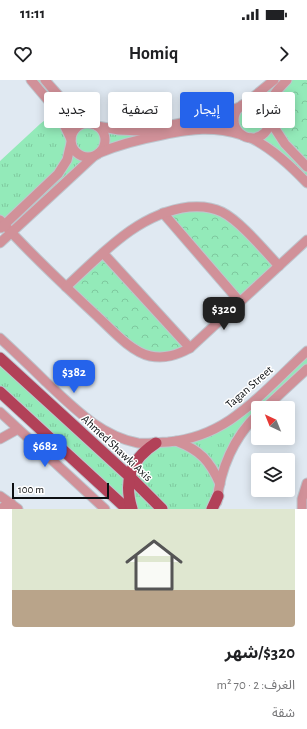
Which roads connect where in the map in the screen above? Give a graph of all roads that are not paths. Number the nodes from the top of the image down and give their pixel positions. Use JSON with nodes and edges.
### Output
{"nodes":[{"id":1,"x":31,"y":80,"type":"edge"},
{"id":2,"x":45,"y":80,"type":"edge"},
{"id":3,"x":274,"y":80,"type":"edge"},
{"id":4,"x":287,"y":80,"type":"edge"},
{"id":5,"x":55,"y":92,"type":"edge"},
{"id":6,"x":260,"y":92,"type":"edge"},
{"id":7,"x":275,"y":92,"type":"edge"},
{"id":8,"x":242,"y":106,"type":"edge"},
{"id":9,"x":242,"y":107,"type":"edge"},
{"id":10,"x":100,"y":126,"type":"edge"},
{"id":11,"x":76,"y":128,"type":"edge"},
{"id":12,"x":99,"y":128,"type":"edge"},
{"id":13,"x":267,"y":128,"type":"edge"},
{"id":14,"x":276,"y":128,"type":"edge"},
{"id":15,"x":247,"y":136,"type":"junction"},
{"id":16,"x":71,"y":141,"type":"junction"},
{"id":17,"x":96,"y":154,"type":"junction"},
{"id":18,"x":307,"y":168,"type":"edge"},
{"id":19,"x":307,"y":184,"type":"edge"},
{"id":20,"x":163,"y":213,"type":"junction"},
{"id":21,"x":1,"y":224,"type":"edge"},
{"id":22,"x":11,"y":233,"type":"junction"},
{"id":23,"x":307,"y":240,"type":"edge"},
{"id":24,"x":0,"y":243,"type":"edge"},
{"id":25,"x":103,"y":253,"type":"junction"},
{"id":26,"x":279,"y":266,"type":"junction"},
{"id":27,"x":66,"y":287,"type":"junction"},
{"id":28,"x":240,"y":302,"type":"junction"},
{"id":29,"x":0,"y":338,"type":"edge"},
{"id":30,"x":190,"y":348,"type":"junction"},
{"id":31,"x":307,"y":352,"type":"edge"},
{"id":32,"x":0,"y":358,"type":"edge"},
{"id":33,"x":307,"y":369,"type":"edge"},
{"id":34,"x":0,"y":392,"type":"edge"},
{"id":35,"x":258,"y":396,"type":"junction"},
{"id":36,"x":262,"y":401,"type":"edge"},
{"id":37,"x":272,"y":401,"type":"edge"},
{"id":38,"x":0,"y":412,"type":"edge"},
{"id":39,"x":251,"y":423,"type":"edge"},
{"id":40,"x":18,"y":429,"type":"junction"},
{"id":41,"x":0,"y":439,"type":"edge"},
{"id":42,"x":176,"y":441,"type":"junction"},
{"id":43,"x":156,"y":443,"type":"junction"},
{"id":44,"x":129,"y":476,"type":"junction"},
{"id":45,"x":307,"y":482,"type":"edge"},
{"id":46,"x":220,"y":484,"type":"junction"},
{"id":47,"x":0,"y":496,"type":"edge"},
{"id":48,"x":218,"y":496,"type":"junction"},
{"id":49,"x":14,"y":506,"type":"edge"},
{"id":50,"x":0,"y":509,"type":"edge"},
{"id":51,"x":105,"y":509,"type":"edge"},
{"id":52,"x":127,"y":509,"type":"edge"},
{"id":53,"x":132,"y":509,"type":"edge"},
{"id":54,"x":162,"y":509,"type":"edge"},
{"id":55,"x":212,"y":509,"type":"edge"},
{"id":56,"x":217,"y":509,"type":"edge"},
{"id":57,"x":302,"y":509,"type":"edge"}],
"edges":[{"from":1,"to":16,"type":"street"},
{"from":2,"to":5,"type":"street"},
{"from":3,"to":6,"type":"street"},
{"from":4,"to":7,"type":"street"},
{"from":8,"to":10,"type":"street"},
{"from":9,"to":15,"type":"street"},
{"from":11,"to":16,"type":"street"},
{"from":12,"to":17,"type":"street"},
{"from":13,"to":15,"type":"street"},
{"from":14,"to":18,"type":"street"},
{"from":15,"to":17,"type":"street"},
{"from":15,"to":19,"type":"street"},
{"from":16,"to":17,"type":"street"},
{"from":16,"to":21,"type":"street"},
{"from":17,"to":22,"type":"street"},
{"from":20,"to":25,"type":"street"},
{"from":20,"to":26,"type":"street"},
{"from":20,"to":28,"type":"street"},
{"from":21,"to":22,"type":"street"},
{"from":22,"to":24,"type":"street"},
{"from":22,"to":27,"type":"street"},
{"from":23,"to":26,"type":"street"},
{"from":25,"to":27,"type":"street"},
{"from":25,"to":30,"type":"street"},
{"from":26,"to":28,"type":"street"},
{"from":27,"to":30,"type":"street"},
{"from":28,"to":30,"type":"street"},
{"from":29,"to":43,"type":"street","name":"Tagan Street"},
{"from":31,"to":35,"type":"street","name":"Tagan Street"},
{"from":32,"to":44,"type":"main road","name":"Ahmed Shawki Axis"},
{"from":33,"to":37,"type":"street","name":"Tagan Street"},
{"from":34,"to":52,"type":"main road"},
{"from":35,"to":36,"type":"street"},
{"from":35,"to":42,"type":"street","name":"Tagan Street"},
{"from":38,"to":40,"type":"street"},
{"from":39,"to":46,"type":"street"},
{"from":40,"to":41,"type":"street"},
{"from":40,"to":51,"type":"street"},
{"from":42,"to":43,"type":"street","name":"Tagan Street"},
{"from":42,"to":46,"type":"street"},
{"from":43,"to":44,"type":"main road"},
{"from":44,"to":53,"type":"main road"},
{"from":44,"to":54,"type":"main road","name":"Ahmed Shawki Axis"},
{"from":45,"to":57,"type":"street"},
{"from":46,"to":48,"type":"street"},
{"from":47,"to":49,"type":"street"},
{"from":48,"to":55,"type":"main road"},
{"from":48,"to":56,"type":"street"},
{"from":49,"to":50,"type":"street"}]}
